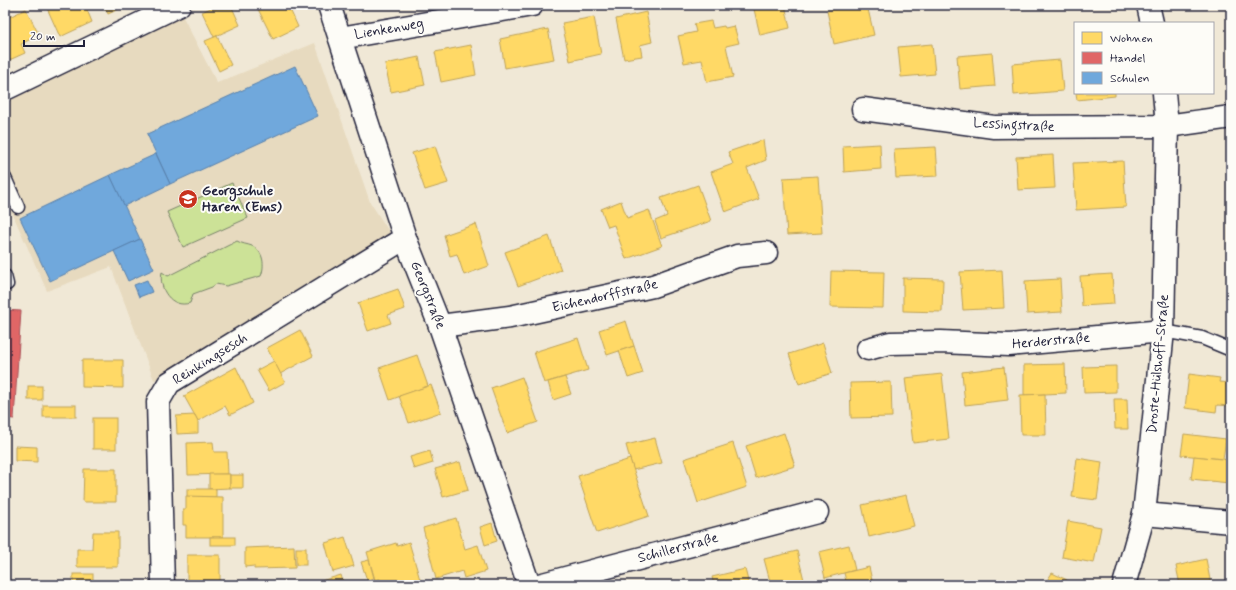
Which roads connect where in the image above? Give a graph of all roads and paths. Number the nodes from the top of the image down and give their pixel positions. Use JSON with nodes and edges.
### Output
{"nodes":[{"id":1,"x":179,"y":5,"type":"edge"},
{"id":2,"x":329,"y":5,"type":"edge"},
{"id":3,"x":532,"y":5,"type":"edge"},
{"id":4,"x":1148,"y":5,"type":"edge"},
{"id":5,"x":1152,"y":22,"type":"edge"},
{"id":6,"x":340,"y":38,"type":"junction"},
{"id":7,"x":5,"y":89,"type":"edge"},
{"id":8,"x":1164,"y":94,"type":"edge"},
{"id":9,"x":863,"y":110,"type":"dead end"},
{"id":10,"x":1231,"y":117,"type":"edge"},
{"id":11,"x":1167,"y":126,"type":"junction"},
{"id":12,"x":5,"y":178,"type":"edge"},
{"id":13,"x":18,"y":207,"type":"dead end"},
{"id":14,"x":405,"y":238,"type":"junction"},
{"id":15,"x":766,"y":253,"type":"dead end"},
{"id":16,"x":5,"y":276,"type":"edge"},
{"id":17,"x":5,"y":285,"type":"edge"},
{"id":18,"x":440,"y":326,"type":"junction"},
{"id":19,"x":1163,"y":331,"type":"junction"},
{"id":20,"x":868,"y":349,"type":"dead end"},
{"id":21,"x":1231,"y":350,"type":"edge"},
{"id":22,"x":817,"y":512,"type":"dead end"},
{"id":23,"x":1144,"y":514,"type":"junction"},
{"id":24,"x":1231,"y":522,"type":"edge"},
{"id":25,"x":163,"y":585,"type":"edge"},
{"id":26,"x":529,"y":585,"type":"edge"},
{"id":27,"x":539,"y":585,"type":"edge"},
{"id":28,"x":1124,"y":585,"type":"edge"}],
"edges":[{"from":1,"to":7,"type":"street"},
{"from":2,"to":6,"type":"street","name":"Georgstraße"},
{"from":3,"to":6,"type":"street","name":"Lienkenweg"},
{"from":4,"to":5,"type":"street"},
{"from":6,"to":14,"type":"street","name":"Georgstraße"},
{"from":8,"to":11,"type":"street","name":"Droste-Hülshoff-Straße"},
{"from":9,"to":11,"type":"street","name":"Lessingstraße"},
{"from":10,"to":11,"type":"street","name":"Lessingstraße"},
{"from":11,"to":19,"type":"street","name":"Droste-Hülshoff-Straße"},
{"from":12,"to":13,"type":"lane"},
{"from":14,"to":18,"type":"street","name":"Georgstraße"},
{"from":14,"to":25,"type":"street","name":"Reinkingsesch"},
{"from":15,"to":18,"type":"street","name":"Eichendorffstraße"},
{"from":16,"to":17,"type":"lane"},
{"from":18,"to":26,"type":"street","name":"Georgstraße"},
{"from":19,"to":20,"type":"street","name":"Herderstraße"},
{"from":19,"to":21,"type":"lane","name":"Herderstraße"},
{"from":19,"to":23,"type":"street","name":"Droste-Hülshoff-Straße"},
{"from":22,"to":27,"type":"street","name":"Schillerstraße"},
{"from":23,"to":24,"type":"street"},
{"from":23,"to":28,"type":"street","name":"Droste-Hülshoff-Straße"}]}
